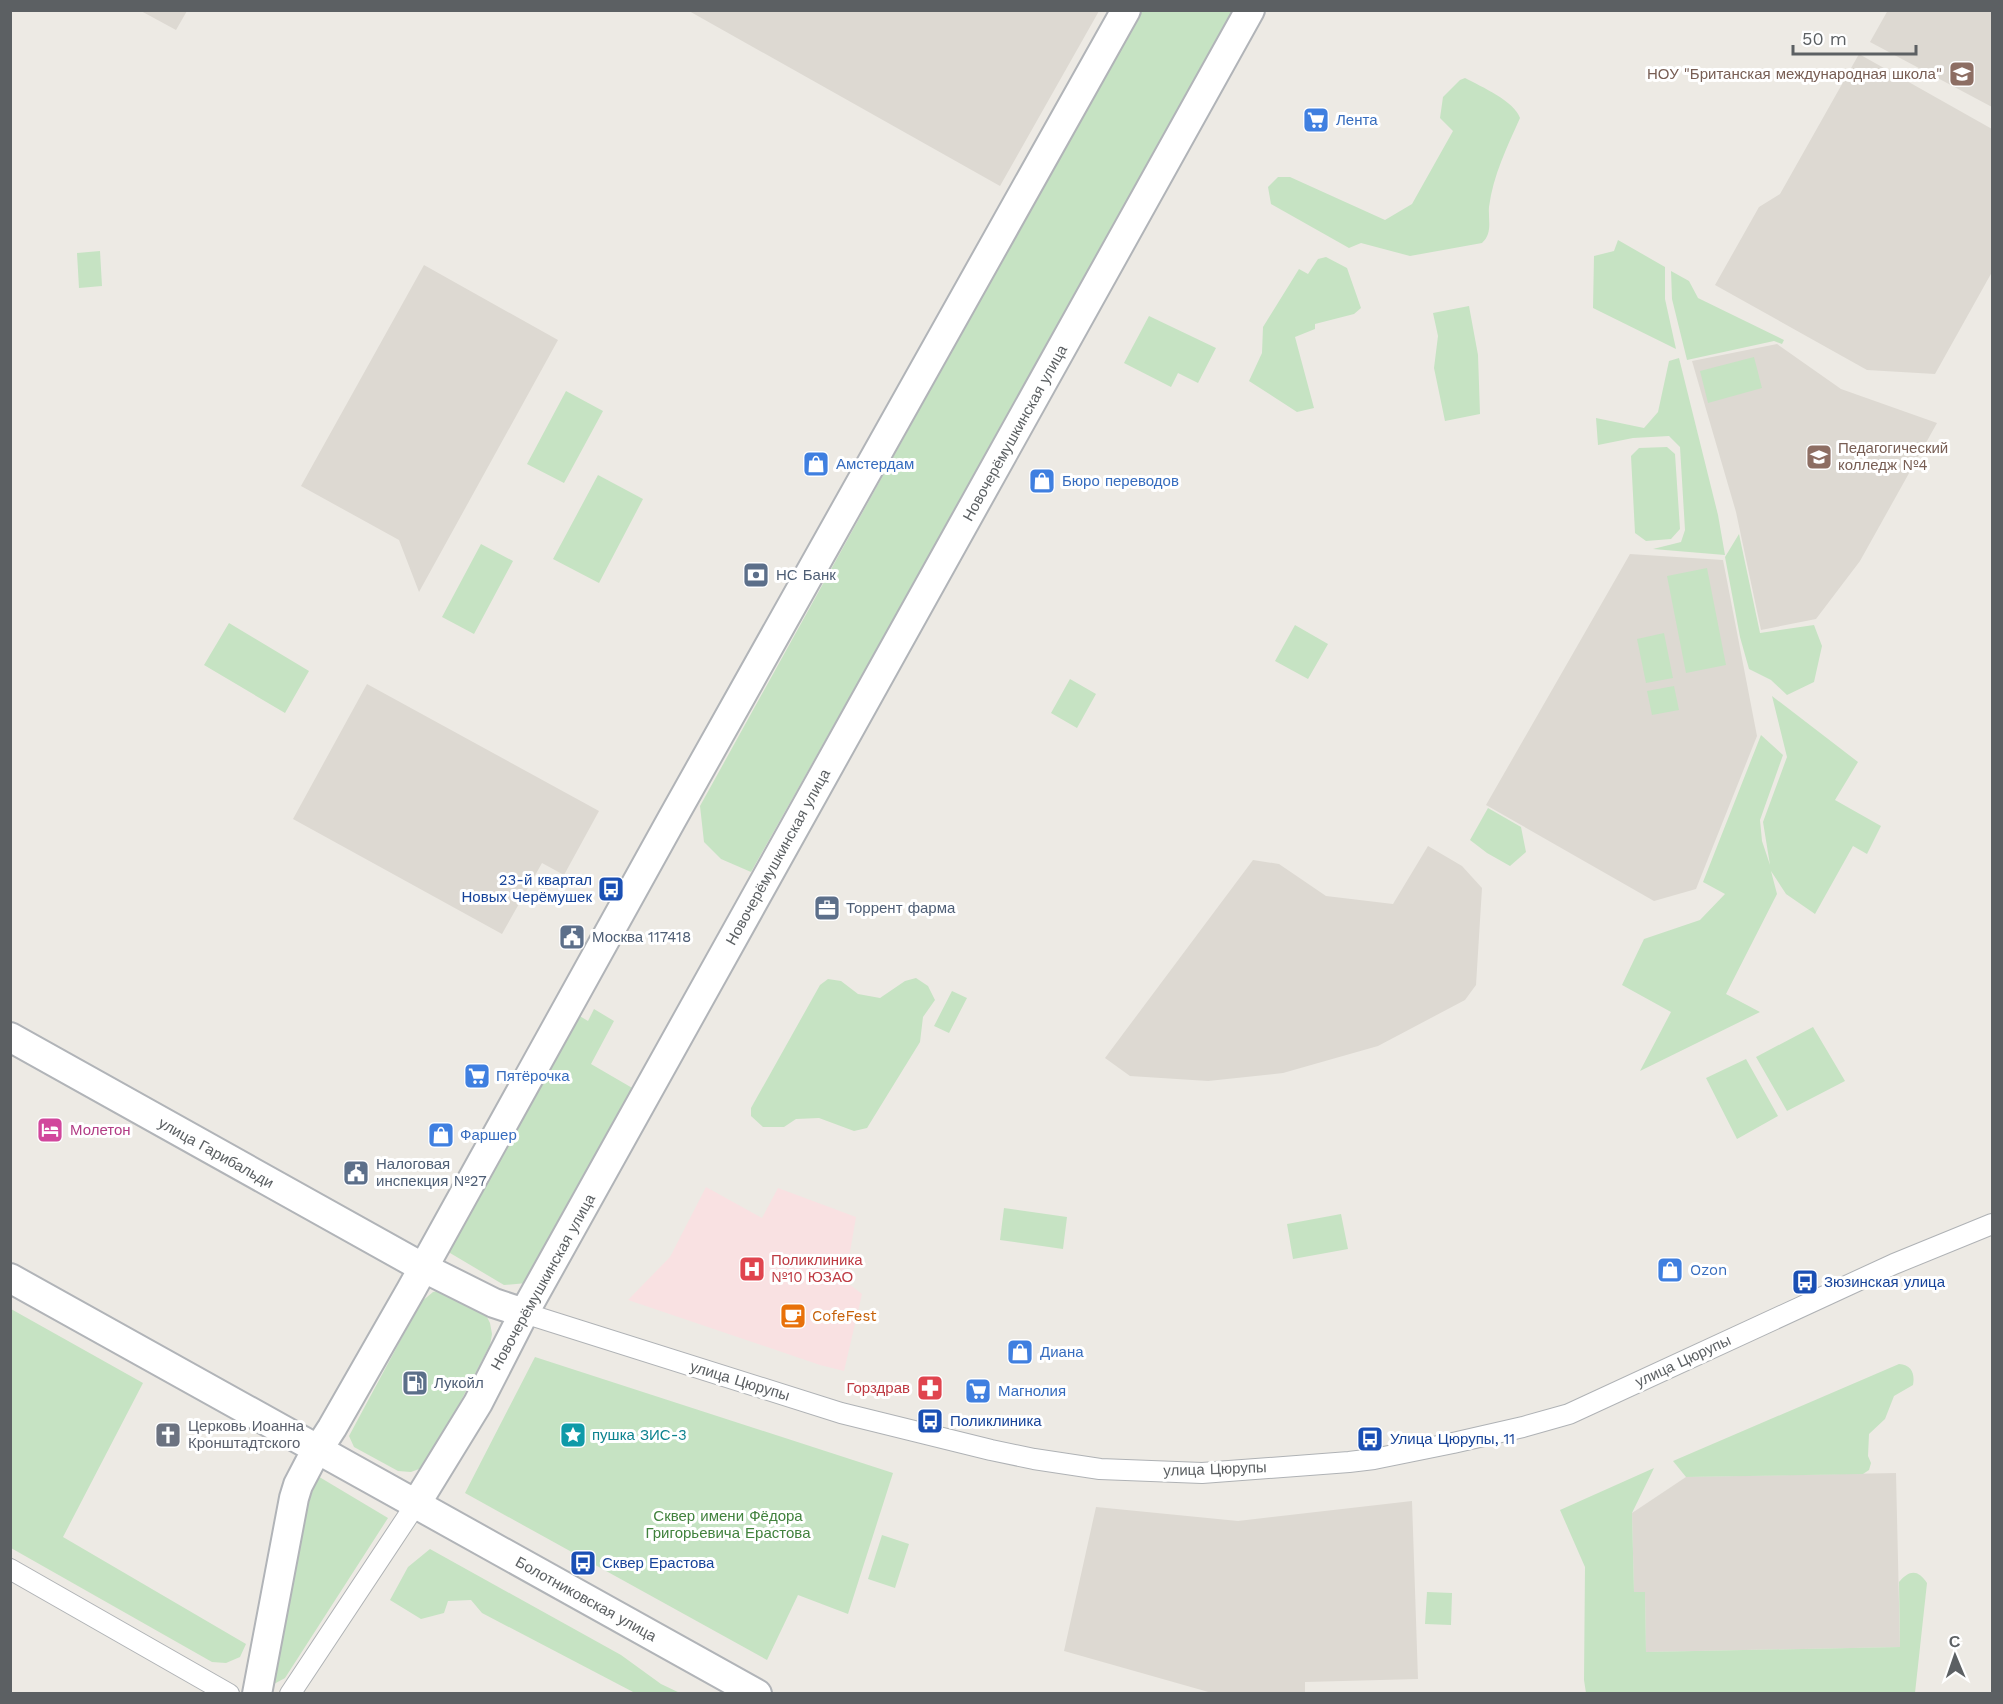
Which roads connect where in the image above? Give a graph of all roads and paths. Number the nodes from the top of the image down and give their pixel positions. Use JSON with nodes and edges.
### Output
{"nodes":[{"id":1,"x":1126,"y":10,"type":"edge"},
{"id":2,"x":1250,"y":10,"type":"edge"},
{"id":3,"x":10,"y":1037,"type":"edge"},
{"id":4,"x":1992,"y":1224,"type":"edge"},
{"id":5,"x":422,"y":1267,"type":"junction"},
{"id":6,"x":10,"y":1278,"type":"edge"},
{"id":7,"x":524,"y":1313,"type":"junction"},
{"id":8,"x":318,"y":1450,"type":"junction"},
{"id":9,"x":416,"y":1504,"type":"junction"},
{"id":10,"x":10,"y":1569,"type":"edge"},
{"id":11,"x":229,"y":1694,"type":"edge"},
{"id":12,"x":258,"y":1694,"type":"edge"},
{"id":13,"x":290,"y":1694,"type":"edge"},
{"id":14,"x":757,"y":1694,"type":"edge"}],
"edges":[{"from":1,"to":5,"type":"street"},
{"from":2,"to":7,"type":"street","name":"Новочерёмушкинская улица"},
{"from":3,"to":5,"type":"street","name":"улица Гарибальди"},
{"from":4,"to":7,"type":"street","name":"улица Цюрупы"},
{"from":5,"to":7,"type":"street","name":"улица Цюрупы"},
{"from":5,"to":8,"type":"street"},
{"from":6,"to":8,"type":"street"},
{"from":7,"to":9,"type":"street","name":"Новочерёмушкинская улица"},
{"from":8,"to":9,"type":"street"},
{"from":8,"to":12,"type":"street"},
{"from":9,"to":13,"type":"street","name":"Новочерёмушкинская улица"},
{"from":9,"to":14,"type":"street","name":"Болотниковская улица"},
{"from":10,"to":11,"type":"street"}]}
